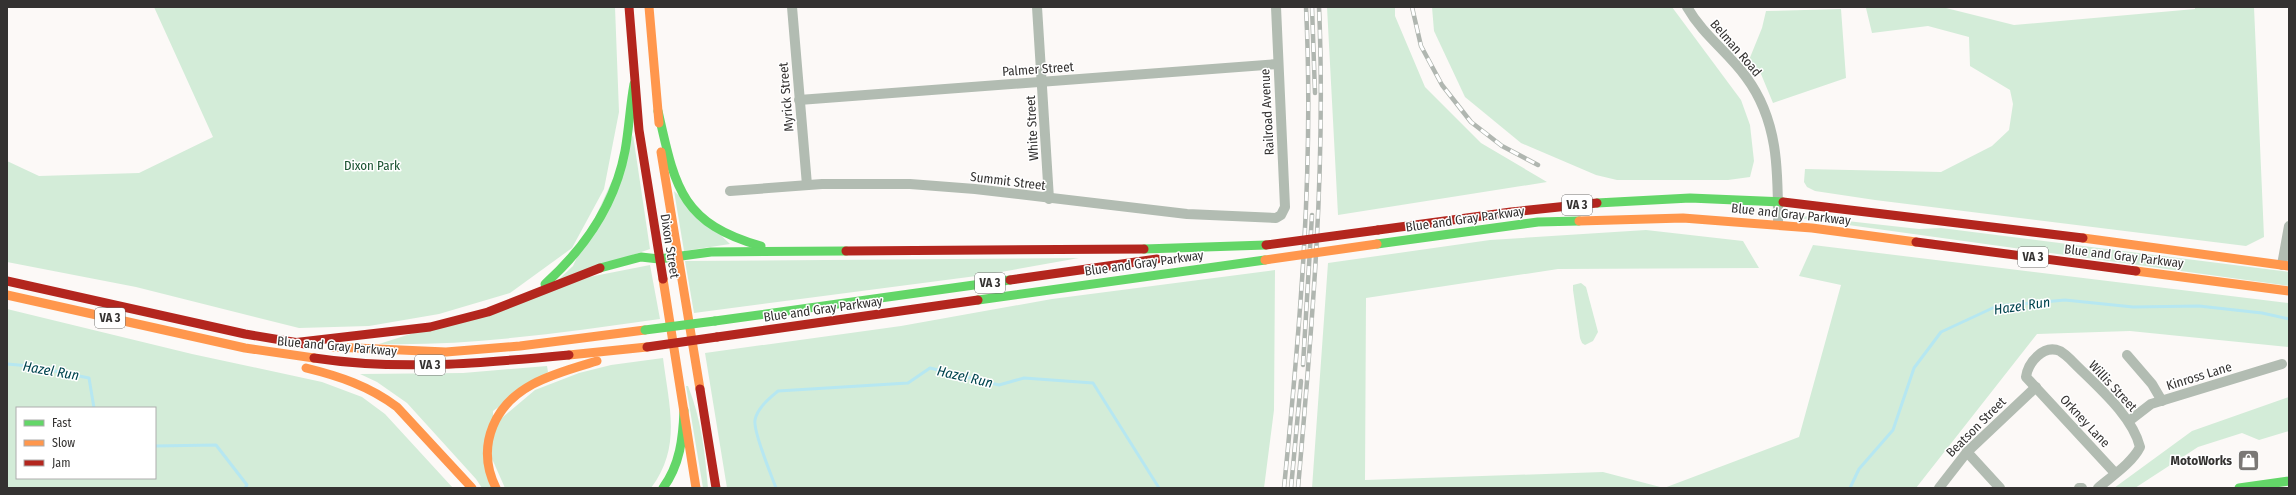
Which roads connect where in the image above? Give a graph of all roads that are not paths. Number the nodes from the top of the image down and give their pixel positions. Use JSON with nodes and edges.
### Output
{"nodes":[{"id":1,"x":629,"y":7,"type":"edge"},
{"id":2,"x":649,"y":7,"type":"edge"},
{"id":3,"x":792,"y":7,"type":"edge"},
{"id":4,"x":1037,"y":7,"type":"edge"},
{"id":5,"x":1276,"y":7,"type":"edge"},
{"id":6,"x":1687,"y":7,"type":"edge"},
{"id":7,"x":1278,"y":64,"type":"junction"},
{"id":8,"x":1043,"y":82,"type":"junction"},
{"id":9,"x":634,"y":84,"type":"junction"},
{"id":10,"x":800,"y":100,"type":"junction"},
{"id":11,"x":658,"y":111,"type":"junction"},
{"id":12,"x":807,"y":186,"type":"junction"},
{"id":13,"x":730,"y":191,"type":"dead end"},
{"id":14,"x":1049,"y":199,"type":"junction"},
{"id":15,"x":1778,"y":201,"type":"junction"},
{"id":16,"x":1281,"y":215,"type":"joint"},
{"id":17,"x":1778,"y":224,"type":"junction"},
{"id":18,"x":2289,"y":226,"type":"edge"},
{"id":19,"x":1266,"y":245,"type":"junction"},
{"id":20,"x":790,"y":251,"type":"junction"},
{"id":21,"x":678,"y":257,"type":"junction"},
{"id":22,"x":659,"y":259,"type":"junction"},
{"id":23,"x":2286,"y":265,"type":"edge"},
{"id":24,"x":7,"y":281,"type":"edge"},
{"id":25,"x":2289,"y":291,"type":"edge"},
{"id":26,"x":7,"y":295,"type":"edge"},
{"id":27,"x":530,"y":295,"type":"junction"},
{"id":28,"x":214,"y":341,"type":"junction"},
{"id":29,"x":292,"y":343,"type":"junction"},
{"id":30,"x":647,"y":347,"type":"junction"},
{"id":31,"x":2127,"y":356,"type":"dead end"},
{"id":32,"x":2282,"y":364,"type":"dead end"},
{"id":33,"x":2036,"y":387,"type":"junction"},
{"id":34,"x":2162,"y":401,"type":"junction"},
{"id":35,"x":684,"y":410,"type":"junction"},
{"id":36,"x":2129,"y":421,"type":"junction"},
{"id":37,"x":1967,"y":452,"type":"junction"},
{"id":38,"x":2115,"y":473,"type":"junction"},
{"id":39,"x":2289,"y":481,"type":"edge"},
{"id":40,"x":472,"y":488,"type":"edge"},
{"id":41,"x":496,"y":488,"type":"edge"},
{"id":42,"x":663,"y":488,"type":"edge"},
{"id":43,"x":696,"y":488,"type":"edge"},
{"id":44,"x":716,"y":488,"type":"edge"},
{"id":45,"x":1939,"y":488,"type":"edge"},
{"id":46,"x":2000,"y":488,"type":"edge"},
{"id":47,"x":2079,"y":488,"type":"edge"},
{"id":48,"x":2082,"y":488,"type":"edge"},
{"id":49,"x":2098,"y":488,"type":"edge"},
{"id":50,"x":2239,"y":488,"type":"edge"}],
"edges":[{"from":1,"to":9,"type":"main road","name":"Dixon Street"},
{"from":2,"to":11,"type":"main road","name":"Dixon Street"},
{"from":3,"to":10,"type":"street","name":"Myrick Street"},
{"from":4,"to":8,"type":"street","name":"White Street"},
{"from":5,"to":7,"type":"street","name":"Railroad Avenue"},
{"from":6,"to":15,"type":"street","name":"Belman Road"},
{"from":7,"to":8,"type":"street","name":"Palmer Street"},
{"from":7,"to":16,"type":"street","name":"Railroad Avenue"},
{"from":8,"to":10,"type":"street","name":"Palmer Street"},
{"from":8,"to":14,"type":"street","name":"White Street"},
{"from":9,"to":22,"type":"main road","name":"Dixon Street"},
{"from":9,"to":27,"type":"main road"},
{"from":10,"to":12,"type":"street","name":"Myrick Street"},
{"from":11,"to":20,"type":"main road"},
{"from":11,"to":21,"type":"main road","name":"Dixon Street"},
{"from":12,"to":13,"type":"street","name":"Summit Street"},
{"from":12,"to":14,"type":"street","name":"Summit Street"},
{"from":14,"to":16,"type":"street","name":"Summit Street"},
{"from":15,"to":17,"type":"street","name":"Belman Road"},
{"from":15,"to":19,"type":"main road","name":"Blue and Gray Parkway","number":"VA 3","bridge":true},
{"from":15,"to":23,"type":"main road","name":"Blue and Gray Parkway","number":"VA 3"},
{"from":17,"to":25,"type":"main road","name":"Blue and Gray Parkway","number":"VA 3"},
{"from":17,"to":30,"type":"main road","name":"Blue and Gray Parkway","number":"VA 3","bridge":true},
{"from":18,"to":23,"type":"street"},
{"from":19,"to":20,"type":"main road"},
{"from":19,"to":29,"type":"main road","name":"Blue and Gray Parkway","number":"VA 3","bridge":true},
{"from":20,"to":21,"type":"main road"},
{"from":21,"to":22,"type":"main road"},
{"from":21,"to":44,"type":"main road","name":"Dixon Street"},
{"from":22,"to":27,"type":"main road"},
{"from":22,"to":35,"type":"main road","name":"Dixon Street"},
{"from":24,"to":29,"type":"main road","name":"Blue and Gray Parkway","number":"VA 3"},
{"from":26,"to":28,"type":"main road","name":"Blue and Gray Parkway","number":"VA 3"},
{"from":27,"to":29,"type":"main road"},
{"from":28,"to":30,"type":"main road","name":"Blue and Gray Parkway","number":"VA 3"},
{"from":28,"to":40,"type":"main road"},
{"from":30,"to":41,"type":"main road"},
{"from":31,"to":34,"type":"street"},
{"from":32,"to":34,"type":"street","name":"Kinross Lane"},
{"from":33,"to":36,"type":"street","name":"Willis Street"},
{"from":33,"to":37,"type":"street","name":"Beatson Street"},
{"from":33,"to":38,"type":"street","name":"Orkney Lane"},
{"from":34,"to":36,"type":"street","name":"Kinross Lane"},
{"from":35,"to":42,"type":"main road"},
{"from":35,"to":43,"type":"main road","name":"Dixon Street"},
{"from":36,"to":38,"type":"street","name":"Willis Street"},
{"from":37,"to":45,"type":"street","name":"Beatson Street"},
{"from":37,"to":46,"type":"street"},
{"from":38,"to":49,"type":"street","name":"Willis Street"},
{"from":39,"to":50,"type":"main road"},
{"from":47,"to":48,"type":"street"}]}
